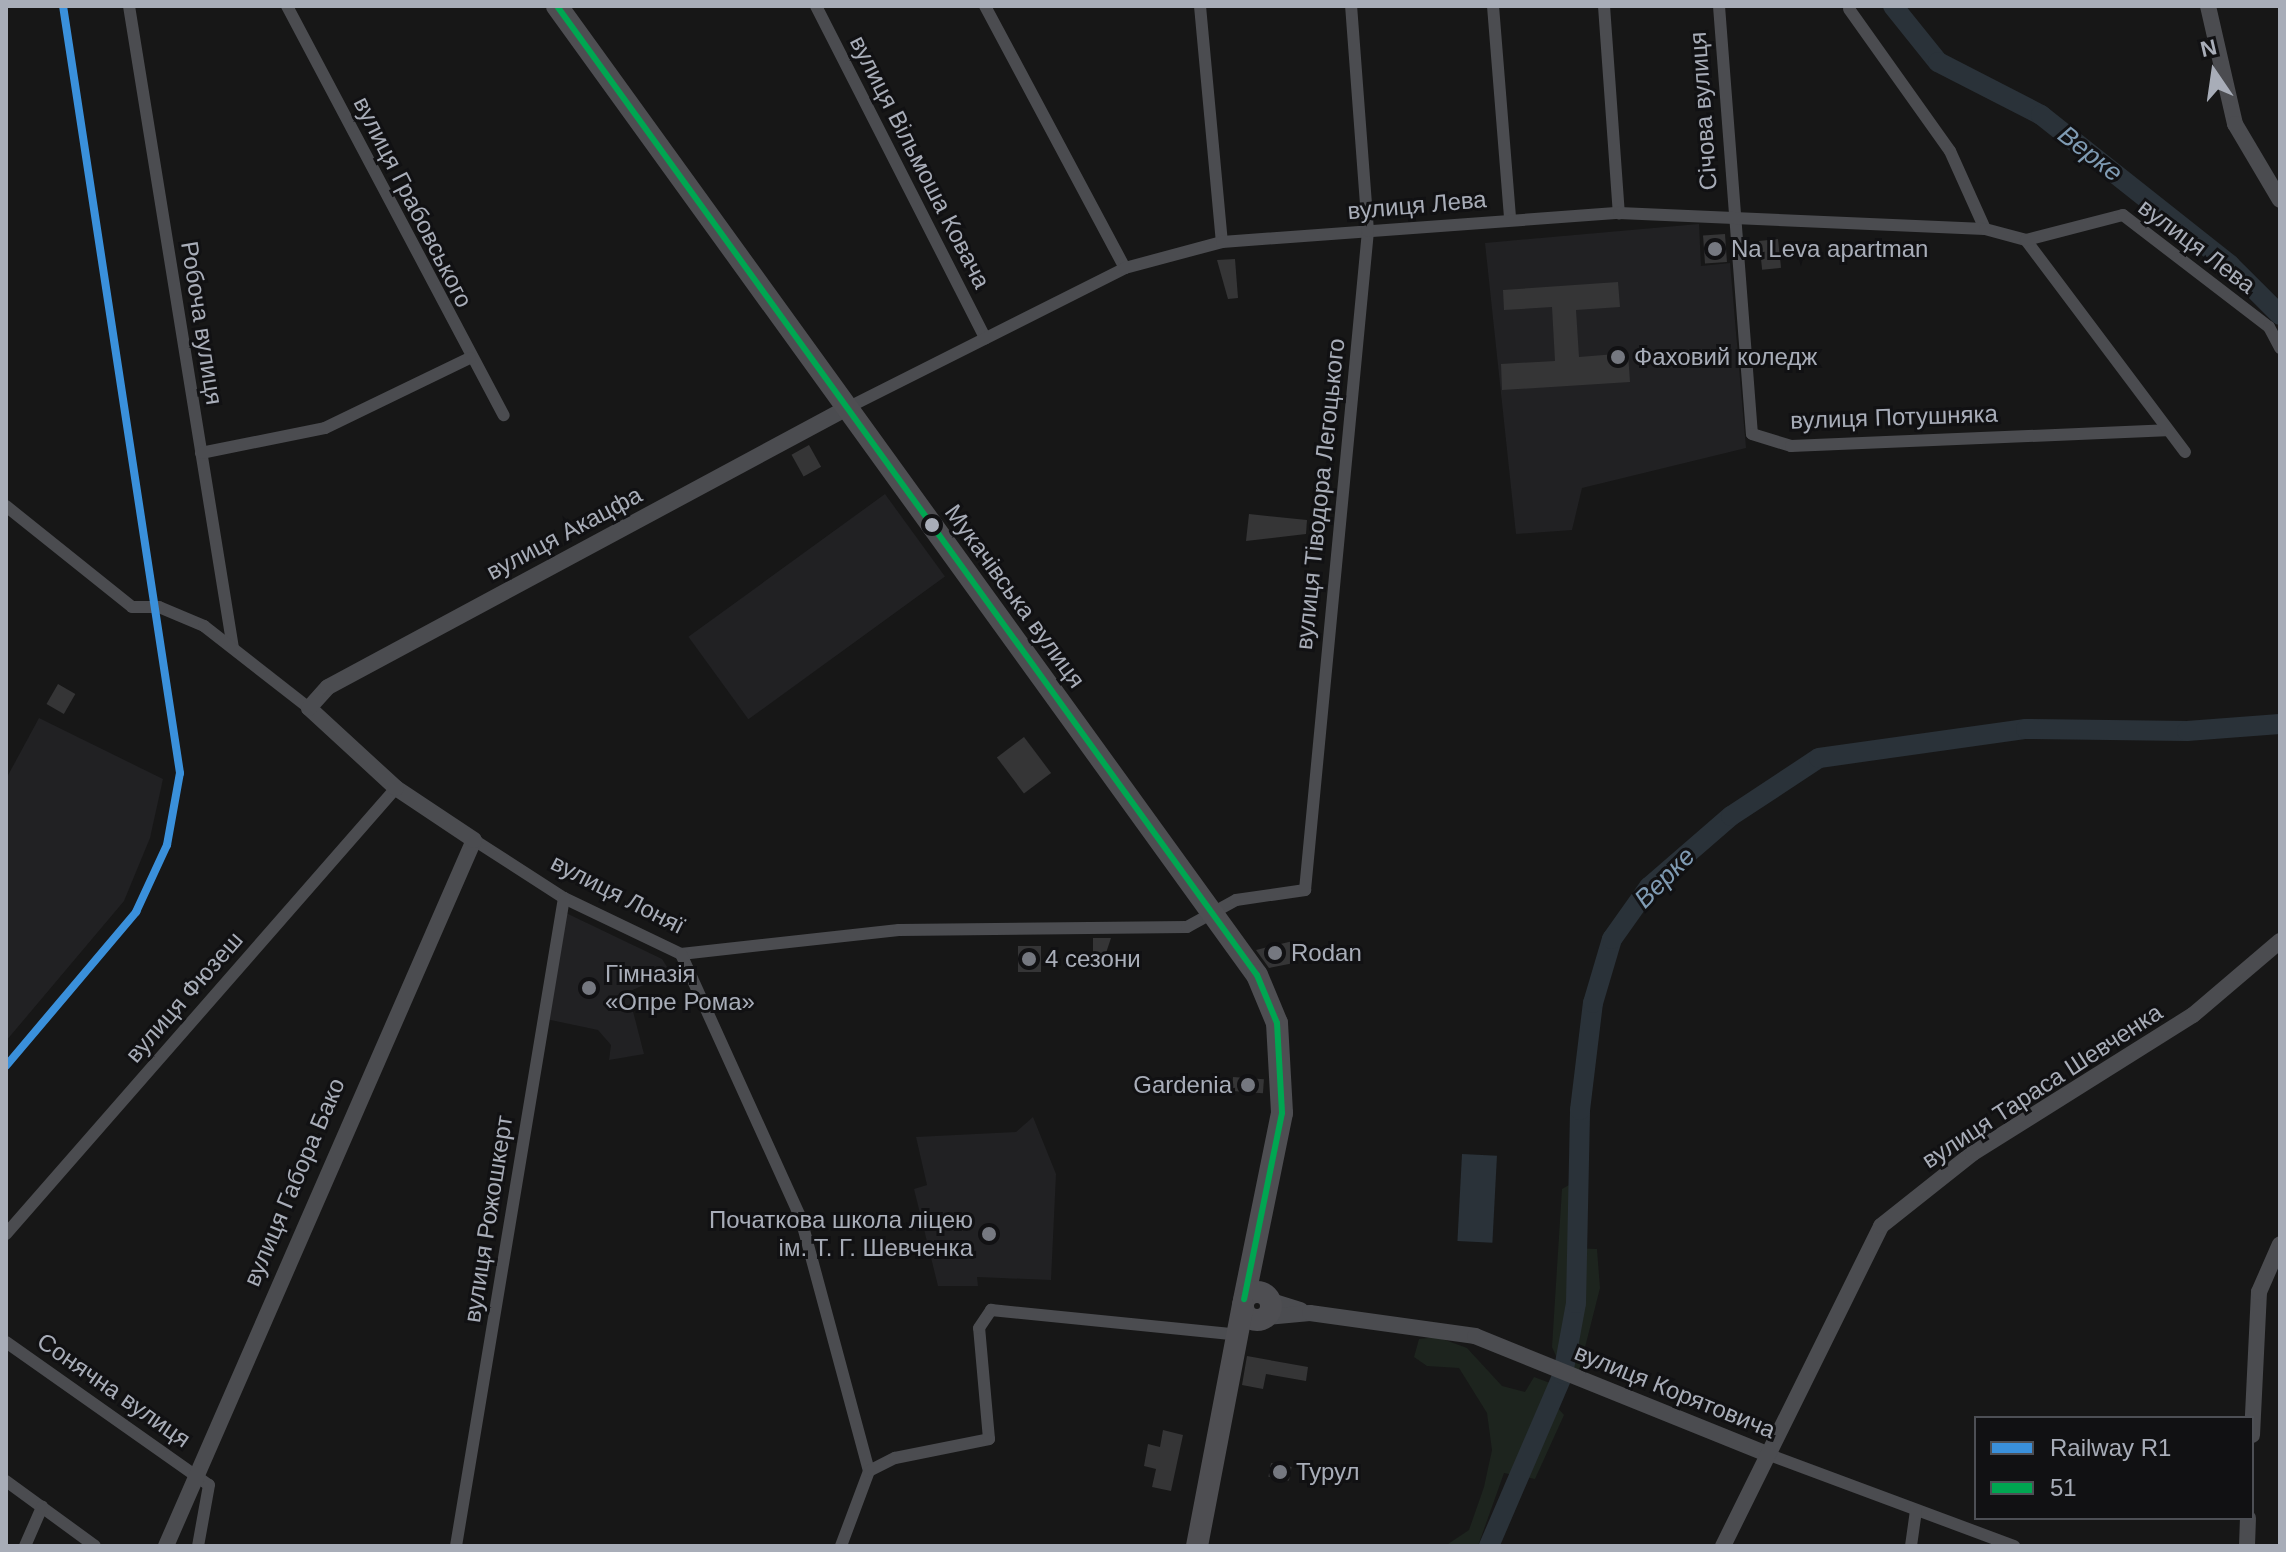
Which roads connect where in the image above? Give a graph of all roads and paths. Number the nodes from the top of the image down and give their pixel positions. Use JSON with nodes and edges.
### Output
{"nodes":[{"id":1,"x":129,"y":6,"type":"edge"},
{"id":2,"x":287,"y":6,"type":"edge"},
{"id":3,"x":557,"y":6,"type":"edge"},
{"id":4,"x":816,"y":6,"type":"edge"},
{"id":5,"x":985,"y":6,"type":"edge"},
{"id":6,"x":1200,"y":6,"type":"edge"},
{"id":7,"x":1351,"y":6,"type":"edge"},
{"id":8,"x":1493,"y":6,"type":"edge"},
{"id":9,"x":1604,"y":6,"type":"edge"},
{"id":10,"x":1719,"y":6,"type":"edge"},
{"id":11,"x":2208,"y":6,"type":"edge"},
{"id":12,"x":1849,"y":9,"type":"dead end"},
{"id":13,"x":2280,"y":200,"type":"edge"},
{"id":14,"x":1619,"y":213,"type":"junction"},
{"id":15,"x":1732,"y":213,"type":"junction"},
{"id":16,"x":1510,"y":219,"type":"junction"},
{"id":17,"x":1985,"y":229,"type":"junction"},
{"id":18,"x":1368,"y":231,"type":"junction"},
{"id":19,"x":2026,"y":240,"type":"junction"},
{"id":20,"x":1222,"y":242,"type":"junction"},
{"id":21,"x":1125,"y":268,"type":"junction"},
{"id":22,"x":985,"y":338,"type":"junction"},
{"id":23,"x":2280,"y":348,"type":"edge"},
{"id":24,"x":470,"y":358,"type":"junction"},
{"id":25,"x":847,"y":408,"type":"junction"},
{"id":26,"x":504,"y":415,"type":"dead end"},
{"id":27,"x":2166,"y":430,"type":"junction"},
{"id":28,"x":2185,"y":452,"type":"dead end"},
{"id":29,"x":201,"y":453,"type":"junction"},
{"id":30,"x":6,"y":506,"type":"edge"},
{"id":31,"x":233,"y":648,"type":"junction"},
{"id":32,"x":309,"y":708,"type":"junction"},
{"id":33,"x":396,"y":788,"type":"junction"},
{"id":34,"x":474,"y":840,"type":"junction"},
{"id":35,"x":564,"y":898,"type":"junction"},
{"id":36,"x":1215,"y":916,"type":"junction"},
{"id":37,"x":2280,"y":941,"type":"edge"},
{"id":38,"x":681,"y":954,"type":"junction"},
{"id":39,"x":6,"y":1234,"type":"edge"},
{"id":40,"x":2280,"y":1244,"type":"edge"},
{"id":41,"x":1251,"y":1318,"type":"junction"},
{"id":42,"x":6,"y":1342,"type":"edge"},
{"id":43,"x":2253,"y":1416,"type":"edge"},
{"id":44,"x":1764,"y":1453,"type":"junction"},
{"id":45,"x":869,"y":1471,"type":"junction"},
{"id":46,"x":197,"y":1475,"type":"junction"},
{"id":47,"x":6,"y":1481,"type":"edge"},
{"id":48,"x":42,"y":1507,"type":"junction"},
{"id":49,"x":1916,"y":1510,"type":"junction"},
{"id":50,"x":2248,"y":1520,"type":"edge"},
{"id":51,"x":25,"y":1546,"type":"edge"},
{"id":52,"x":95,"y":1546,"type":"edge"},
{"id":53,"x":166,"y":1546,"type":"edge"},
{"id":54,"x":198,"y":1546,"type":"edge"},
{"id":55,"x":456,"y":1546,"type":"edge"},
{"id":56,"x":841,"y":1546,"type":"edge"},
{"id":57,"x":1197,"y":1546,"type":"edge"},
{"id":58,"x":1723,"y":1546,"type":"edge"},
{"id":59,"x":1911,"y":1546,"type":"edge"},
{"id":60,"x":2014,"y":1546,"type":"edge"},
{"id":61,"x":2247,"y":1546,"type":"edge"}],
"edges":[{"from":1,"to":29,"type":"street","name":"Робоча вулиця"},
{"from":2,"to":24,"type":"street","name":"вулиця Грабовського"},
{"from":3,"to":25,"type":"highway","name":"Мукачівська вулиця"},
{"from":4,"to":22,"type":"street","name":"вулиця Вільмоша Ковача"},
{"from":5,"to":21,"type":"street"},
{"from":6,"to":20,"type":"street"},
{"from":7,"to":18,"type":"street","name":"вулиця Тіводора Легоцького"},
{"from":8,"to":16,"type":"street"},
{"from":9,"to":14,"type":"street"},
{"from":10,"to":15,"type":"street","name":"Січова вулиця"},
{"from":11,"to":13,"type":"street"},
{"from":12,"to":17,"type":"street"},
{"from":14,"to":15,"type":"street","name":"вулиця Лева"},
{"from":14,"to":16,"type":"street","name":"вулиця Лева"},
{"from":15,"to":17,"type":"street","name":"вулиця Лева"},
{"from":15,"to":27,"type":"street","name":"вулиця Потушняка"},
{"from":16,"to":18,"type":"street","name":"вулиця Лева"},
{"from":17,"to":19,"type":"street","name":"вулиця Лева"},
{"from":18,"to":20,"type":"street","name":"вулиця Лева"},
{"from":18,"to":36,"type":"street","name":"вулиця Тіводора Легоцького"},
{"from":19,"to":23,"type":"street","name":"вулиця Лева"},
{"from":19,"to":27,"type":"street"},
{"from":20,"to":21,"type":"street","name":"вулиця Лева"},
{"from":21,"to":22,"type":"street","name":"вулиця Лева"},
{"from":22,"to":25,"type":"street","name":"вулиця Лева"},
{"from":24,"to":26,"type":"street","name":"вулиця Грабовського"},
{"from":24,"to":29,"type":"street"},
{"from":25,"to":32,"type":"street","name":"вулиця Акацфа"},
{"from":25,"to":36,"type":"highway","name":"Мукачівська вулиця"},
{"from":27,"to":28,"type":"street"},
{"from":29,"to":31,"type":"street","name":"Робоча вулиця"},
{"from":30,"to":31,"type":"street","name":"вулиця Лоняї"},
{"from":31,"to":32,"type":"street","name":"вулиця Лоняї"},
{"from":32,"to":33,"type":"street","name":"вулиця Лоняї"},
{"from":33,"to":34,"type":"street","name":"вулиця Лоняї"},
{"from":33,"to":39,"type":"street","name":"вулиця Фюзеш"},
{"from":34,"to":35,"type":"street","name":"вулиця Лоняї"},
{"from":34,"to":46,"type":"street","name":"вулиця Габора Бако"},
{"from":35,"to":38,"type":"street","name":"вулиця Лоняї"},
{"from":35,"to":55,"type":"street","name":"вулиця Рожошкерт"},
{"from":36,"to":38,"type":"street","name":"вулиця Лоняї"},
{"from":36,"to":41,"type":"highway","name":"Мукачівська вулиця"},
{"from":37,"to":44,"type":"street","name":"вулиця Тараса Шевченка"},
{"from":38,"to":45,"type":"street"},
{"from":40,"to":43,"type":"street"},
{"from":41,"to":44,"type":"street","name":"вулиця Корятовича"},
{"from":41,"to":45,"type":"street"},
{"from":41,"to":57,"type":"highway"},
{"from":42,"to":46,"type":"street","name":"Сонячна вулиця"},
{"from":44,"to":49,"type":"street","name":"вулиця Корятовича"},
{"from":44,"to":58,"type":"street","name":"вулиця Тараса Шевченка"},
{"from":45,"to":56,"type":"street"},
{"from":46,"to":53,"type":"street","name":"вулиця Габора Бако"},
{"from":46,"to":54,"type":"street"},
{"from":47,"to":48,"type":"street"},
{"from":48,"to":51,"type":"street"},
{"from":48,"to":52,"type":"street"},
{"from":49,"to":59,"type":"street"},
{"from":49,"to":60,"type":"street","name":"вулиця Корятовича"},
{"from":50,"to":61,"type":"street"}]}
